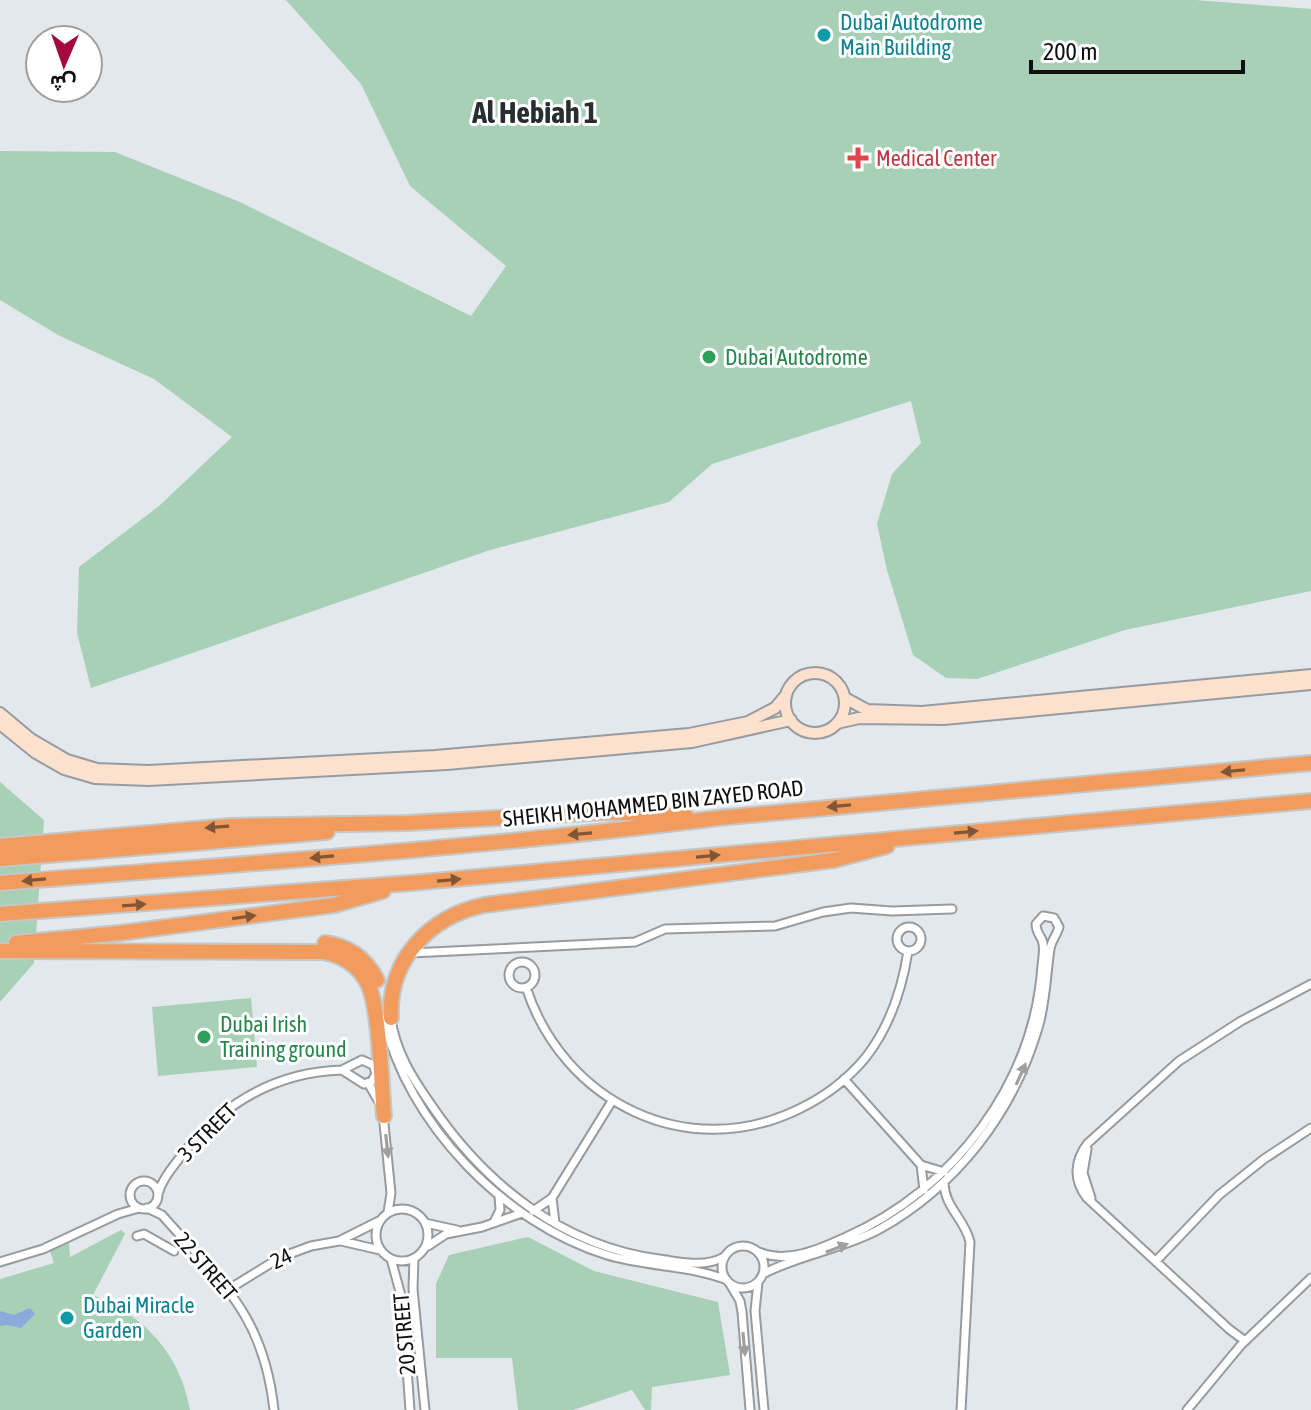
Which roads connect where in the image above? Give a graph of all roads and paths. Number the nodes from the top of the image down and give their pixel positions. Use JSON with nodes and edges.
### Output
{"nodes":[{"id":1,"x":1311,"y":675,"type":"edge"},
{"id":2,"x":1311,"y":684,"type":"edge"},
{"id":3,"x":786,"y":695,"type":"junction"},
{"id":4,"x":845,"y":698,"type":"junction"},
{"id":5,"x":0,"y":713,"type":"edge"},
{"id":6,"x":791,"y":720,"type":"junction"},
{"id":7,"x":837,"y":723,"type":"junction"},
{"id":8,"x":0,"y":724,"type":"edge"},
{"id":9,"x":1311,"y":763,"type":"edge"},
{"id":10,"x":1311,"y":801,"type":"edge"},
{"id":11,"x":718,"y":818,"type":"junction"},
{"id":12,"x":407,"y":823,"type":"junction"},
{"id":13,"x":129,"y":834,"type":"junction"},
{"id":14,"x":917,"y":836,"type":"junction"},
{"id":15,"x":0,"y":838,"type":"edge"},
{"id":16,"x":0,"y":846,"type":"edge"},
{"id":17,"x":0,"y":859,"type":"edge"},
{"id":18,"x":0,"y":883,"type":"edge"},
{"id":19,"x":411,"y":883,"type":"junction"},
{"id":20,"x":96,"y":908,"type":"junction"},
{"id":21,"x":952,"y":909,"type":"dead end"},
{"id":22,"x":0,"y":914,"type":"edge"},
{"id":23,"x":0,"y":924,"type":"edge"},
{"id":24,"x":0,"y":944,"type":"edge"},
{"id":25,"x":229,"y":950,"type":"junction"},
{"id":26,"x":0,"y":951,"type":"edge"},
{"id":27,"x":908,"y":951,"type":"dead end"},
{"id":28,"x":409,"y":953,"type":"junction"},
{"id":29,"x":1311,"y":984,"type":"edge"},
{"id":30,"x":526,"y":987,"type":"dead end"},
{"id":31,"x":388,"y":1018,"type":"junction"},
{"id":32,"x":342,"y":1070,"type":"junction"},
{"id":33,"x":844,"y":1079,"type":"junction"},
{"id":34,"x":368,"y":1083,"type":"junction"},
{"id":35,"x":612,"y":1101,"type":"junction"},
{"id":36,"x":384,"y":1116,"type":"junction"},
{"id":37,"x":1311,"y":1128,"type":"edge"},
{"id":38,"x":921,"y":1165,"type":"junction"},
{"id":39,"x":944,"y":1172,"type":"junction"},
{"id":40,"x":166,"y":1175,"type":"junction"},
{"id":41,"x":944,"y":1182,"type":"junction"},
{"id":42,"x":151,"y":1183,"type":"junction"},
{"id":43,"x":924,"y":1194,"type":"junction"},
{"id":44,"x":499,"y":1195,"type":"junction"},
{"id":45,"x":158,"y":1196,"type":"junction"},
{"id":46,"x":130,"y":1197,"type":"junction"},
{"id":47,"x":552,"y":1198,"type":"junction"},
{"id":48,"x":949,"y":1205,"type":"junction"},
{"id":49,"x":143,"y":1208,"type":"junction"},
{"id":50,"x":533,"y":1211,"type":"junction"},
{"id":51,"x":388,"y":1212,"type":"junction"},
{"id":52,"x":522,"y":1213,"type":"junction"},
{"id":53,"x":118,"y":1214,"type":"junction"},
{"id":54,"x":162,"y":1215,"type":"junction"},
{"id":55,"x":379,"y":1221,"type":"junction"},
{"id":56,"x":425,"y":1223,"type":"junction"},
{"id":57,"x":555,"y":1223,"type":"junction"},
{"id":58,"x":493,"y":1224,"type":"junction"},
{"id":59,"x":460,"y":1230,"type":"junction"},
{"id":60,"x":137,"y":1236,"type":"dead end"},
{"id":61,"x":183,"y":1239,"type":"junction"},
{"id":62,"x":339,"y":1241,"type":"junction"},
{"id":63,"x":380,"y":1250,"type":"junction"},
{"id":64,"x":423,"y":1250,"type":"junction"},
{"id":65,"x":759,"y":1252,"type":"junction"},
{"id":66,"x":724,"y":1257,"type":"junction"},
{"id":67,"x":414,"y":1258,"type":"junction"},
{"id":68,"x":391,"y":1259,"type":"junction"},
{"id":69,"x":1156,"y":1261,"type":"junction"},
{"id":70,"x":0,"y":1262,"type":"edge"},
{"id":71,"x":763,"y":1274,"type":"junction"},
{"id":72,"x":1311,"y":1278,"type":"edge"},
{"id":73,"x":728,"y":1281,"type":"junction"},
{"id":74,"x":758,"y":1282,"type":"junction"},
{"id":75,"x":229,"y":1289,"type":"junction"},
{"id":76,"x":1243,"y":1343,"type":"junction"},
{"id":77,"x":274,"y":1410,"type":"edge"},
{"id":78,"x":410,"y":1410,"type":"edge"},
{"id":79,"x":425,"y":1410,"type":"edge"},
{"id":80,"x":750,"y":1410,"type":"edge"},
{"id":81,"x":764,"y":1410,"type":"edge"},
{"id":82,"x":961,"y":1410,"type":"edge"},
{"id":83,"x":1187,"y":1410,"type":"edge"}],
"edges":[{"from":1,"to":4,"type":"street"},
{"from":2,"to":7,"type":"street"},
{"from":3,"to":4,"type":"street"},
{"from":3,"to":5,"type":"street"},
{"from":3,"to":6,"type":"street"},
{"from":4,"to":7,"type":"street"},
{"from":6,"to":7,"type":"street"},
{"from":6,"to":8,"type":"street"},
{"from":9,"to":11,"type":"highway","name":"SHEIKH MOHAMMED BIN ZAYED ROAD","one_way":true},
{"from":14,"to":10,"type":"highway","one_way":true},
{"from":11,"to":12,"type":"highway"},
{"from":11,"to":18,"type":"highway","name":"SHEIKH MOHAMMED BIN ZAYED ROAD","one_way":true},
{"from":12,"to":13,"type":"highway","one_way":true},
{"from":12,"to":17,"type":"highway"},
{"from":13,"to":15,"type":"highway"},
{"from":13,"to":16,"type":"highway"},
{"from":19,"to":14,"type":"highway","one_way":true},
{"from":14,"to":28,"type":"highway"},
{"from":20,"to":19,"type":"highway","one_way":true},
{"from":24,"to":19,"type":"highway","one_way":true},
{"from":20,"to":22,"type":"highway"},
{"from":20,"to":23,"type":"highway"},
{"from":21,"to":28,"type":"street"},
{"from":25,"to":26,"type":"highway"},
{"from":25,"to":31,"type":"highway"},
{"from":25,"to":36,"type":"highway"},
{"from":27,"to":33,"type":"street"},
{"from":28,"to":31,"type":"highway"},
{"from":29,"to":69,"type":"street"},
{"from":30,"to":35,"type":"street"},
{"from":31,"to":44,"type":"street"},
{"from":31,"to":50,"type":"street"},
{"from":32,"to":34,"type":"street"},
{"from":32,"to":34,"type":"street","name":"3 STREET"},
{"from":32,"to":40,"type":"street","name":"3 STREET"},
{"from":33,"to":35,"type":"street"},
{"from":33,"to":38,"type":"street"},
{"from":34,"to":36,"type":"street","name":"3 STREET"},
{"from":35,"to":47,"type":"street"},
{"from":36,"to":51,"type":"street","name":"3 STREET","one_way":true},
{"from":37,"to":69,"type":"street"},
{"from":38,"to":39,"type":"street"},
{"from":38,"to":43,"type":"street"},
{"from":41,"to":39,"type":"street","one_way":true},
{"from":39,"to":43,"type":"street"},
{"from":40,"to":42,"type":"street","name":"3 STREET"},
{"from":40,"to":45,"type":"street","name":"3 STREET"},
{"from":41,"to":43,"type":"street"},
{"from":41,"to":48,"type":"street"},
{"from":42,"to":45,"type":"street"},
{"from":42,"to":46,"type":"street"},
{"from":43,"to":48,"type":"street"},
{"from":43,"to":65,"type":"street"},
{"from":71,"to":43,"type":"street","one_way":true},
{"from":44,"to":52,"type":"street"},
{"from":44,"to":58,"type":"street"},
{"from":45,"to":49,"type":"street"},
{"from":45,"to":54,"type":"street","name":"22 STREET"},
{"from":46,"to":49,"type":"street"},
{"from":46,"to":53,"type":"street"},
{"from":47,"to":50,"type":"street"},
{"from":47,"to":57,"type":"street"},
{"from":48,"to":82,"type":"street"},
{"from":49,"to":53,"type":"street"},
{"from":49,"to":54,"type":"street","name":"22 STREET"},
{"from":50,"to":57,"type":"street"},
{"from":51,"to":55,"type":"street"},
{"from":51,"to":56,"type":"street"},
{"from":52,"to":58,"type":"street"},
{"from":52,"to":73,"type":"street"},
{"from":53,"to":70,"type":"street"},
{"from":54,"to":61,"type":"street","name":"22 STREET"},
{"from":55,"to":62,"type":"street","name":"24"},
{"from":55,"to":63,"type":"street"},
{"from":56,"to":59,"type":"street"},
{"from":56,"to":64,"type":"street"},
{"from":57,"to":66,"type":"street"},
{"from":58,"to":59,"type":"street"},
{"from":59,"to":64,"type":"street"},
{"from":60,"to":61,"type":"street"},
{"from":61,"to":75,"type":"street","name":"22 STREET"},
{"from":62,"to":63,"type":"street","name":"24"},
{"from":62,"to":75,"type":"street","name":"24"},
{"from":63,"to":68,"type":"street"},
{"from":64,"to":67,"type":"street"},
{"from":65,"to":66,"type":"street"},
{"from":65,"to":71,"type":"street"},
{"from":66,"to":73,"type":"street"},
{"from":67,"to":68,"type":"street"},
{"from":67,"to":79,"type":"street","name":"20 STREET"},
{"from":68,"to":78,"type":"street","name":"20 STREET"},
{"from":69,"to":76,"type":"street"},
{"from":71,"to":74,"type":"street"},
{"from":72,"to":76,"type":"street"},
{"from":73,"to":74,"type":"street"},
{"from":73,"to":80,"type":"street","one_way":true},
{"from":74,"to":81,"type":"street"},
{"from":75,"to":77,"type":"street","name":"22 STREET"},
{"from":76,"to":83,"type":"street"}]}
